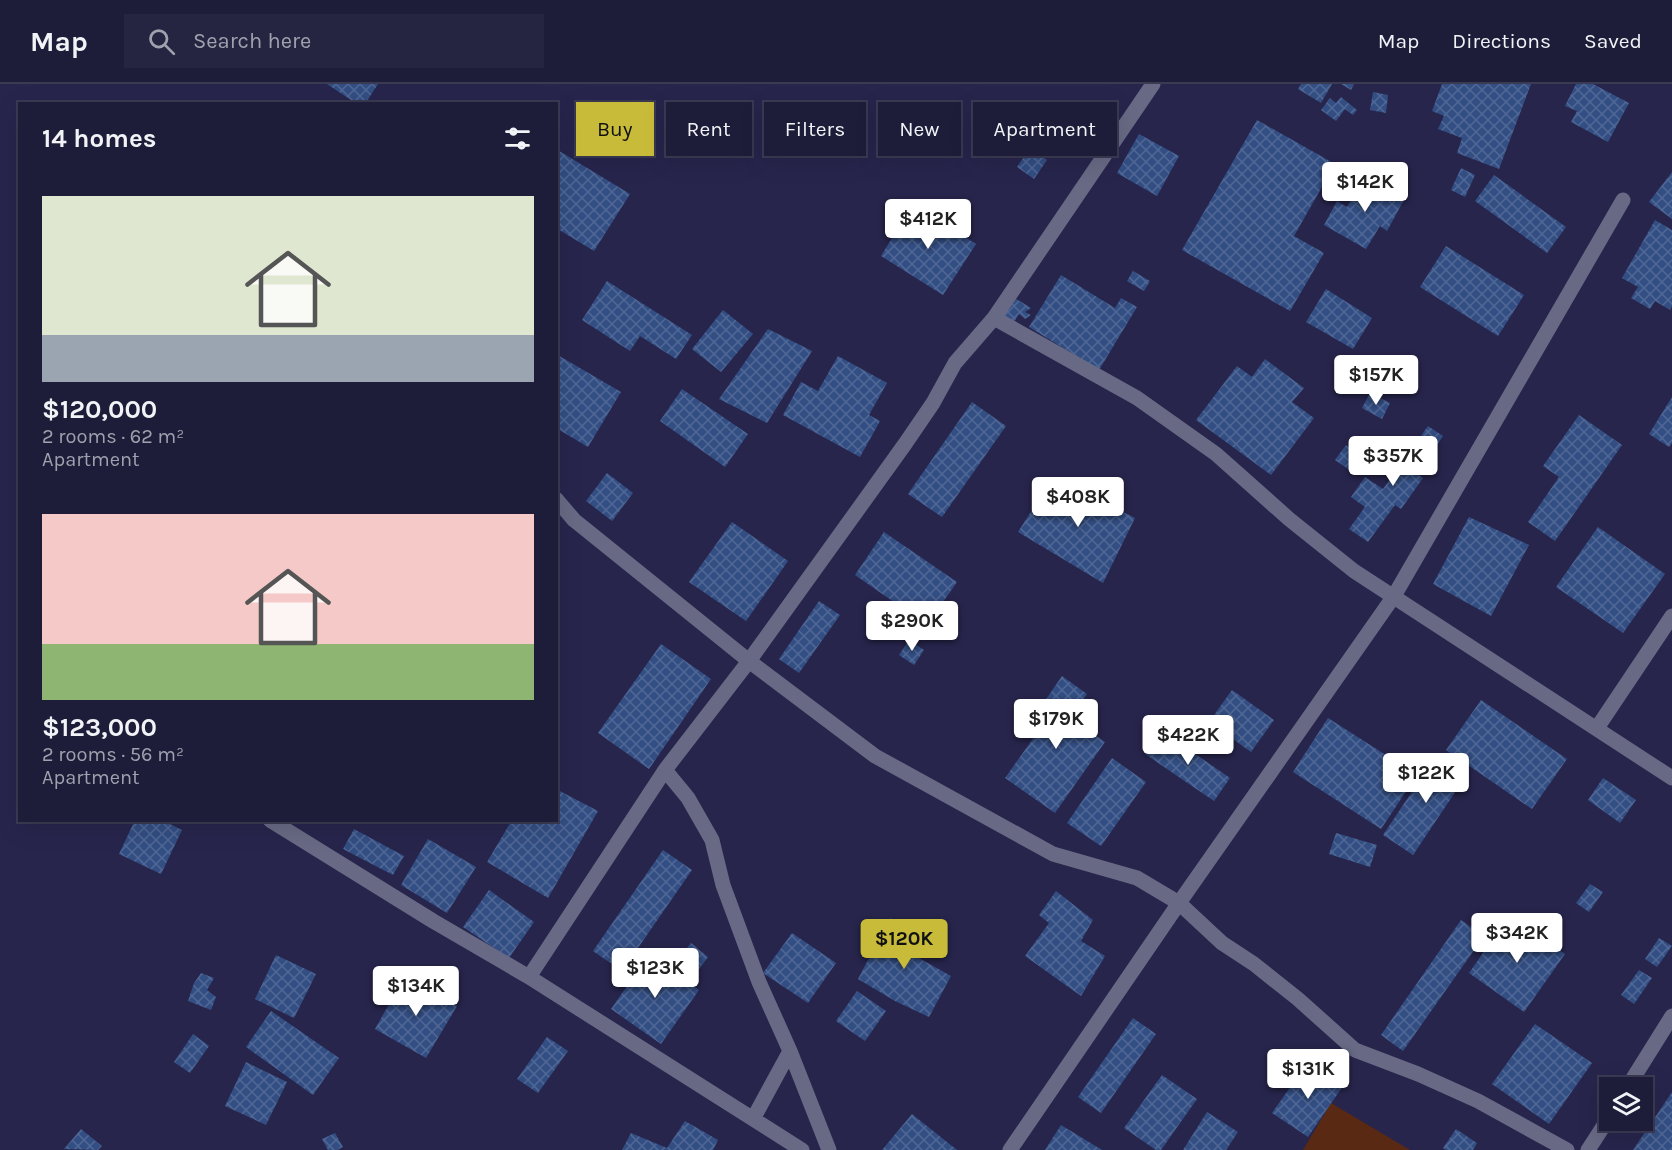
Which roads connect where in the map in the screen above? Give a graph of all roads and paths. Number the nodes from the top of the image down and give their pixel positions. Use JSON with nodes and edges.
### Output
{"nodes":[{"id":1,"x":1154,"y":84,"type":"edge"},
{"id":2,"x":1623,"y":200,"type":"dead end"},
{"id":3,"x":994,"y":318,"type":"junction"},
{"id":4,"x":558,"y":501,"type":"edge"},
{"id":5,"x":1394,"y":596,"type":"junction"},
{"id":6,"x":1672,"y":616,"type":"edge"},
{"id":7,"x":749,"y":661,"type":"junction"},
{"id":8,"x":1597,"y":728,"type":"junction"},
{"id":9,"x":665,"y":770,"type":"junction"},
{"id":10,"x":1672,"y":778,"type":"edge"},
{"id":11,"x":273,"y":822,"type":"edge"},
{"id":12,"x":1179,"y":903,"type":"junction"},
{"id":13,"x":529,"y":977,"type":"junction"},
{"id":14,"x":1672,"y":1016,"type":"edge"},
{"id":15,"x":790,"y":1051,"type":"junction"},
{"id":16,"x":1634,"y":1077,"type":"edge"},
{"id":17,"x":753,"y":1119,"type":"junction"},
{"id":18,"x":1600,"y":1131,"type":"edge"},
{"id":19,"x":802,"y":1150,"type":"edge"},
{"id":20,"x":829,"y":1150,"type":"edge"},
{"id":21,"x":1010,"y":1150,"type":"edge"},
{"id":22,"x":1567,"y":1150,"type":"edge"},
{"id":23,"x":1588,"y":1150,"type":"edge"}],
"edges":[{"from":1,"to":3,"type":"street"},
{"from":2,"to":5,"type":"street"},
{"from":3,"to":5,"type":"street"},
{"from":3,"to":7,"type":"street"},
{"from":4,"to":7,"type":"street"},
{"from":5,"to":8,"type":"street"},
{"from":5,"to":12,"type":"street"},
{"from":6,"to":8,"type":"street"},
{"from":7,"to":9,"type":"street"},
{"from":7,"to":12,"type":"street"},
{"from":8,"to":10,"type":"street"},
{"from":9,"to":13,"type":"street"},
{"from":9,"to":15,"type":"street"},
{"from":11,"to":13,"type":"street"},
{"from":12,"to":21,"type":"street"},
{"from":12,"to":22,"type":"street"},
{"from":13,"to":17,"type":"street"},
{"from":14,"to":16,"type":"street"},
{"from":15,"to":17,"type":"street"},
{"from":15,"to":20,"type":"street"},
{"from":17,"to":19,"type":"street"},
{"from":18,"to":23,"type":"street"}]}
